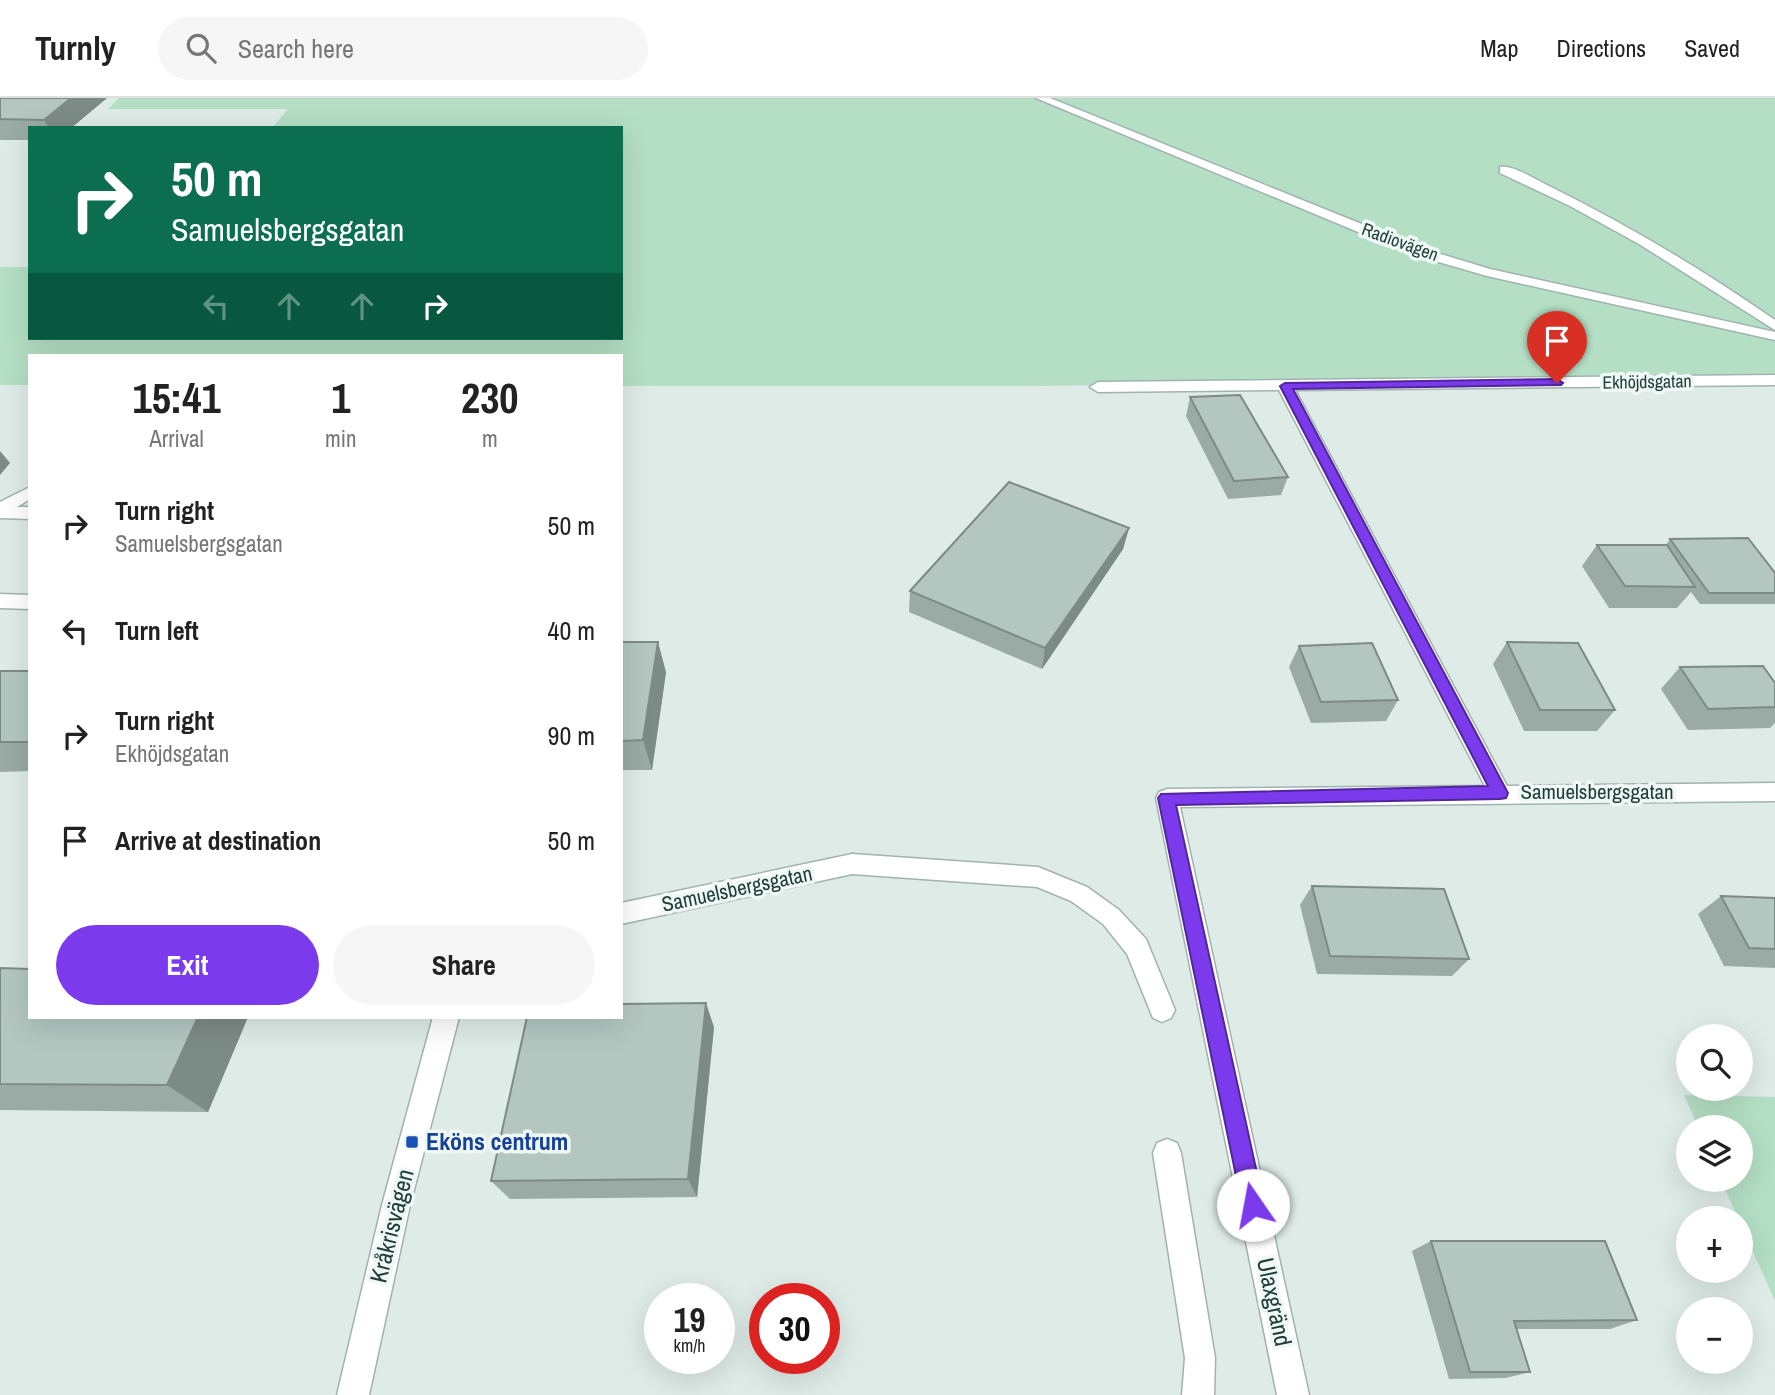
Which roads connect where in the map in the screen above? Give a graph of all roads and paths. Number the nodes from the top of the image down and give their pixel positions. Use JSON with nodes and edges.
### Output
{"nodes":[{"id":1,"x":1041,"y":98,"type":"edge"},
{"id":2,"x":1504,"y":170,"type":"dead end"},
{"id":3,"x":1775,"y":326,"type":"edge"},
{"id":4,"x":1775,"y":336,"type":"edge"},
{"id":5,"x":1775,"y":380,"type":"edge"},
{"id":6,"x":1285,"y":386,"type":"junction"},
{"id":7,"x":1098,"y":387,"type":"dead end"},
{"id":8,"x":28,"y":493,"type":"edge"},
{"id":9,"x":0,"y":510,"type":"edge"},
{"id":10,"x":28,"y":513,"type":"edge"},
{"id":11,"x":0,"y":601,"type":"edge"},
{"id":12,"x":28,"y":602,"type":"edge"},
{"id":13,"x":1775,"y":792,"type":"edge"},
{"id":14,"x":1500,"y":793,"type":"junction"},
{"id":15,"x":1167,"y":798,"type":"joint"},
{"id":16,"x":623,"y":914,"type":"edge"},
{"id":17,"x":1162,"y":1010,"type":"dead end"},
{"id":18,"x":445,"y":1019,"type":"edge"},
{"id":19,"x":1167,"y":1153,"type":"dead end"},
{"id":20,"x":353,"y":1395,"type":"edge"},
{"id":21,"x":1198,"y":1395,"type":"edge"},
{"id":22,"x":1293,"y":1395,"type":"edge"}],
"edges":[{"from":1,"to":4,"type":"street","name":"Radiovägen"},
{"from":2,"to":3,"type":"street"},
{"from":5,"to":6,"type":"street","name":"Ekhöjdsgatan"},
{"from":6,"to":7,"type":"street","name":"Ekhöjdsgatan"},
{"from":6,"to":14,"type":"street"},
{"from":8,"to":9,"type":"street"},
{"from":9,"to":10,"type":"street"},
{"from":11,"to":12,"type":"street"},
{"from":13,"to":14,"type":"street","name":"Samuelsbergsgatan"},
{"from":14,"to":15,"type":"street","name":"Samuelsbergsgatan"},
{"from":15,"to":22,"type":"street","name":"Ulaxgränd"},
{"from":16,"to":17,"type":"street","name":"Samuelsbergsgatan"},
{"from":18,"to":20,"type":"street","name":"Kråkrisvägen"},
{"from":19,"to":21,"type":"street"}]}
